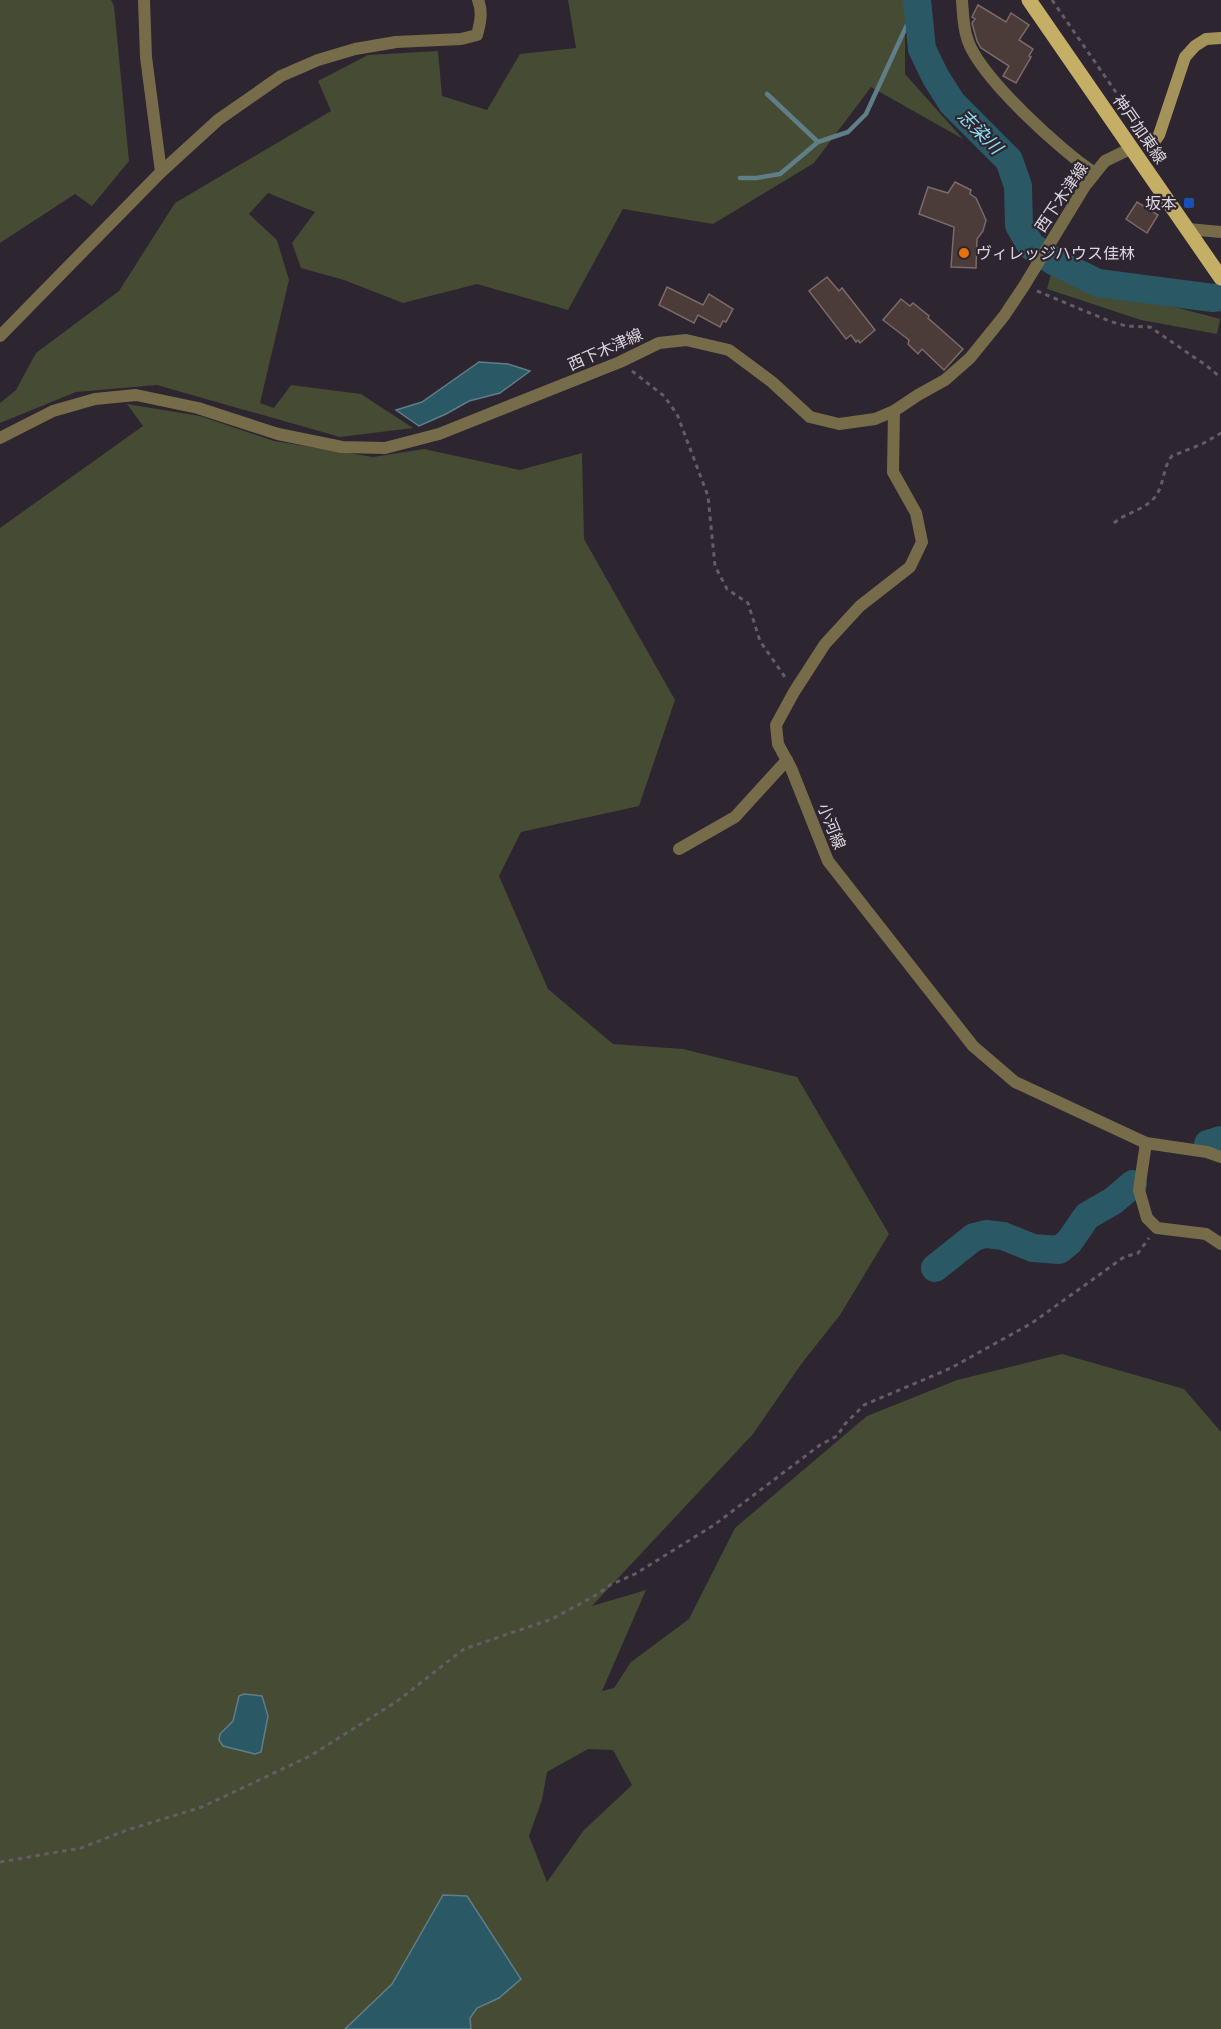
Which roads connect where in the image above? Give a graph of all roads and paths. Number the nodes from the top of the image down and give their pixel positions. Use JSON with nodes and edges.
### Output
{"nodes":[{"id":1,"x":144,"y":0,"type":"edge"},
{"id":2,"x":478,"y":0,"type":"edge"},
{"id":3,"x":962,"y":0,"type":"edge"},
{"id":4,"x":1029,"y":0,"type":"edge"},
{"id":5,"x":1052,"y":0,"type":"edge"},
{"id":6,"x":1221,"y":38,"type":"edge"},
{"id":7,"x":1148,"y":145,"type":"junction"},
{"id":8,"x":1132,"y":148,"type":"junction"},
{"id":9,"x":161,"y":172,"type":"junction"},
{"id":10,"x":1095,"y":173,"type":"junction"},
{"id":11,"x":1221,"y":232,"type":"edge"},
{"id":12,"x":1193,"y":236,"type":"junction"},
{"id":13,"x":1221,"y":278,"type":"edge"},
{"id":14,"x":1024,"y":286,"type":"junction"},
{"id":15,"x":0,"y":336,"type":"edge"},
{"id":16,"x":620,"y":362,"type":"junction"},
{"id":17,"x":1221,"y":378,"type":"edge"},
{"id":18,"x":894,"y":411,"type":"junction"},
{"id":19,"x":1221,"y":433,"type":"edge"},
{"id":20,"x":0,"y":438,"type":"edge"},
{"id":21,"x":1114,"y":523,"type":"dead end"},
{"id":22,"x":795,"y":692,"type":"junction"},
{"id":23,"x":787,"y":760,"type":"junction"},
{"id":24,"x":679,"y":849,"type":"dead end"},
{"id":25,"x":1146,"y":1143,"type":"junction"},
{"id":26,"x":1221,"y":1157,"type":"edge"},
{"id":27,"x":1157,"y":1228,"type":"junction"},
{"id":28,"x":1221,"y":1244,"type":"edge"},
{"id":29,"x":0,"y":1862,"type":"edge"}],
"edges":[{"from":1,"to":9,"type":"street"},
{"from":2,"to":9,"type":"street"},
{"from":3,"to":10,"type":"street"},
{"from":4,"to":8,"type":"main road","name":"神戸加東線"},
{"from":5,"to":7,"type":"path"},
{"from":6,"to":7,"type":"main road"},
{"from":7,"to":8,"type":"street","name":"西下木津線"},
{"from":8,"to":10,"type":"street","name":"西下木津線"},
{"from":8,"to":12,"type":"main road","name":"神戸加東線"},
{"from":9,"to":15,"type":"street"},
{"from":10,"to":14,"type":"street","name":"西下木津線"},
{"from":11,"to":12,"type":"street"},
{"from":12,"to":13,"type":"main road","name":"神戸加東線"},
{"from":14,"to":17,"type":"path"},
{"from":14,"to":18,"type":"street","name":"西下木津線"},
{"from":16,"to":18,"type":"street","name":"西下木津線"},
{"from":16,"to":20,"type":"street","name":"西下木津線"},
{"from":16,"to":22,"type":"path"},
{"from":18,"to":22,"type":"street","name":"小河線"},
{"from":19,"to":21,"type":"path"},
{"from":22,"to":23,"type":"street","name":"小河線"},
{"from":23,"to":24,"type":"street"},
{"from":23,"to":25,"type":"street","name":"小河線"},
{"from":25,"to":26,"type":"street","name":"小河線"},
{"from":25,"to":27,"type":"street"},
{"from":27,"to":28,"type":"street"},
{"from":27,"to":29,"type":"path"}]}
